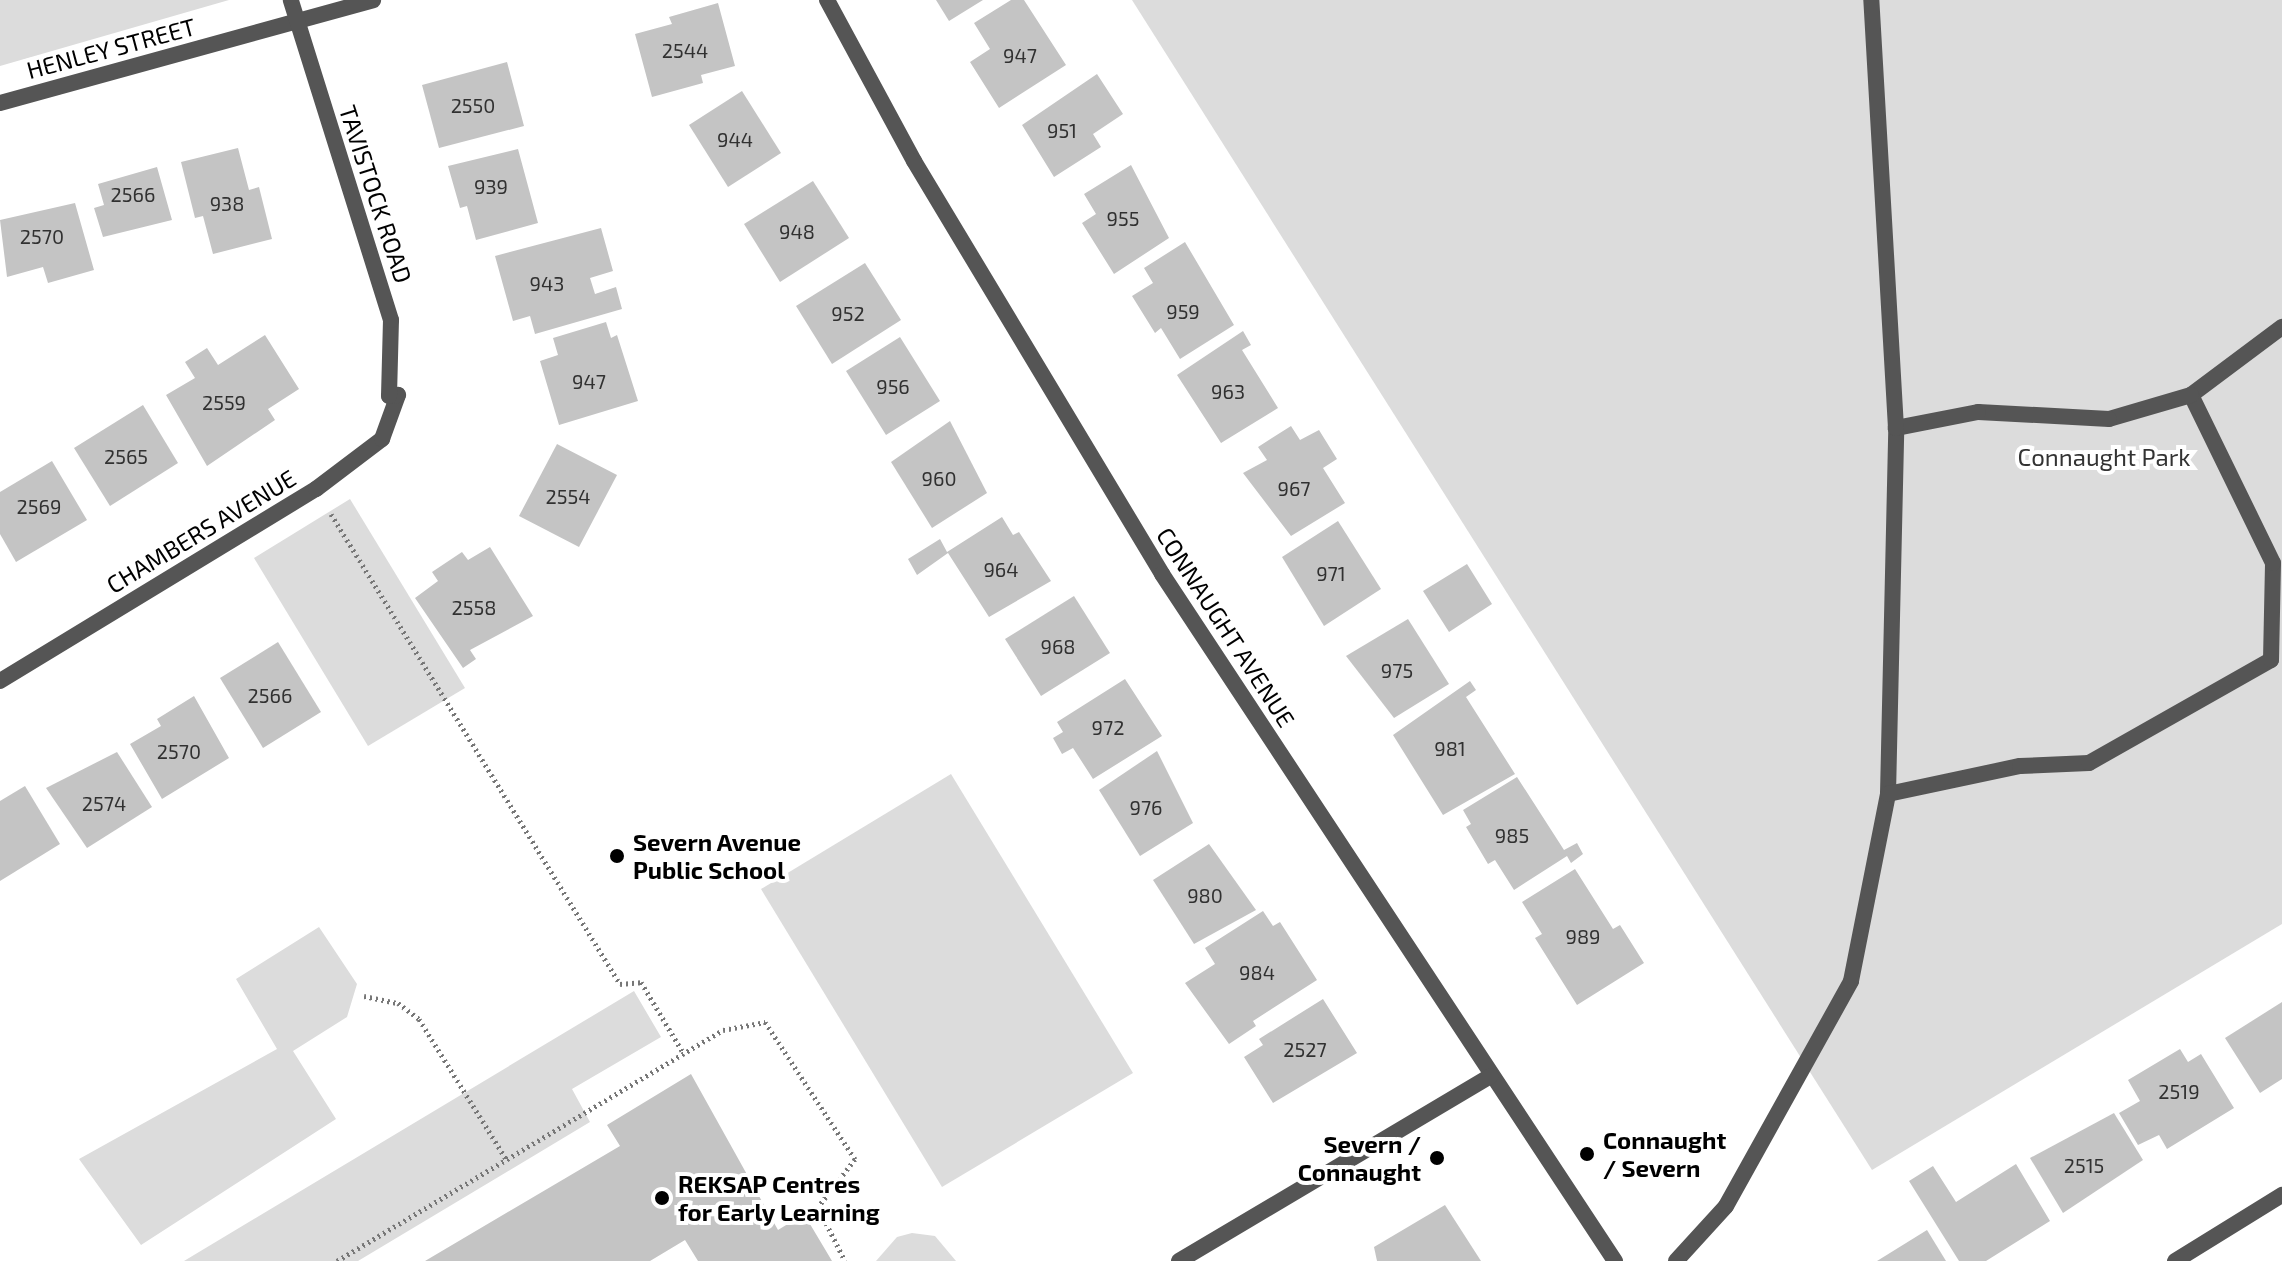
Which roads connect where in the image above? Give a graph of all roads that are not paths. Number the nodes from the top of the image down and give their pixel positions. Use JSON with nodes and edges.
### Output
{"nodes":[{"id":1,"x":291,"y":0,"type":"edge"},
{"id":2,"x":373,"y":0,"type":"edge"},
{"id":3,"x":827,"y":0,"type":"edge"},
{"id":4,"x":1871,"y":0,"type":"edge"},
{"id":5,"x":297,"y":21,"type":"junction"},
{"id":6,"x":0,"y":103,"type":"edge"},
{"id":7,"x":2282,"y":327,"type":"edge"},
{"id":8,"x":398,"y":395,"type":"joint"},
{"id":9,"x":2191,"y":395,"type":"junction"},
{"id":10,"x":1896,"y":428,"type":"junction"},
{"id":11,"x":0,"y":681,"type":"edge"},
{"id":12,"x":1888,"y":794,"type":"junction"},
{"id":13,"x":1490,"y":1076,"type":"junction"},
{"id":14,"x":2282,"y":1195,"type":"edge"},
{"id":15,"x":1179,"y":1261,"type":"edge"},
{"id":16,"x":1615,"y":1261,"type":"edge"},
{"id":17,"x":1676,"y":1261,"type":"edge"},
{"id":18,"x":2176,"y":1261,"type":"edge"}],
"edges":[{"from":1,"to":5,"type":"street","name":"TAVISTOCK ROAD"},
{"from":2,"to":5,"type":"street","name":"HENLEY STREET"},
{"from":3,"to":13,"type":"street","name":"CONNAUGHT AVENUE"},
{"from":4,"to":10,"type":"street"},
{"from":5,"to":6,"type":"street","name":"HENLEY STREET"},
{"from":5,"to":8,"type":"street","name":"TAVISTOCK ROAD"},
{"from":7,"to":9,"type":"street"},
{"from":8,"to":11,"type":"street","name":"CHAMBERS AVENUE"},
{"from":9,"to":10,"type":"street"},
{"from":9,"to":12,"type":"street"},
{"from":10,"to":12,"type":"street"},
{"from":12,"to":17,"type":"street"},
{"from":13,"to":15,"type":"street"},
{"from":13,"to":16,"type":"street","name":"CONNAUGHT AVENUE"},
{"from":14,"to":18,"type":"street"}]}
